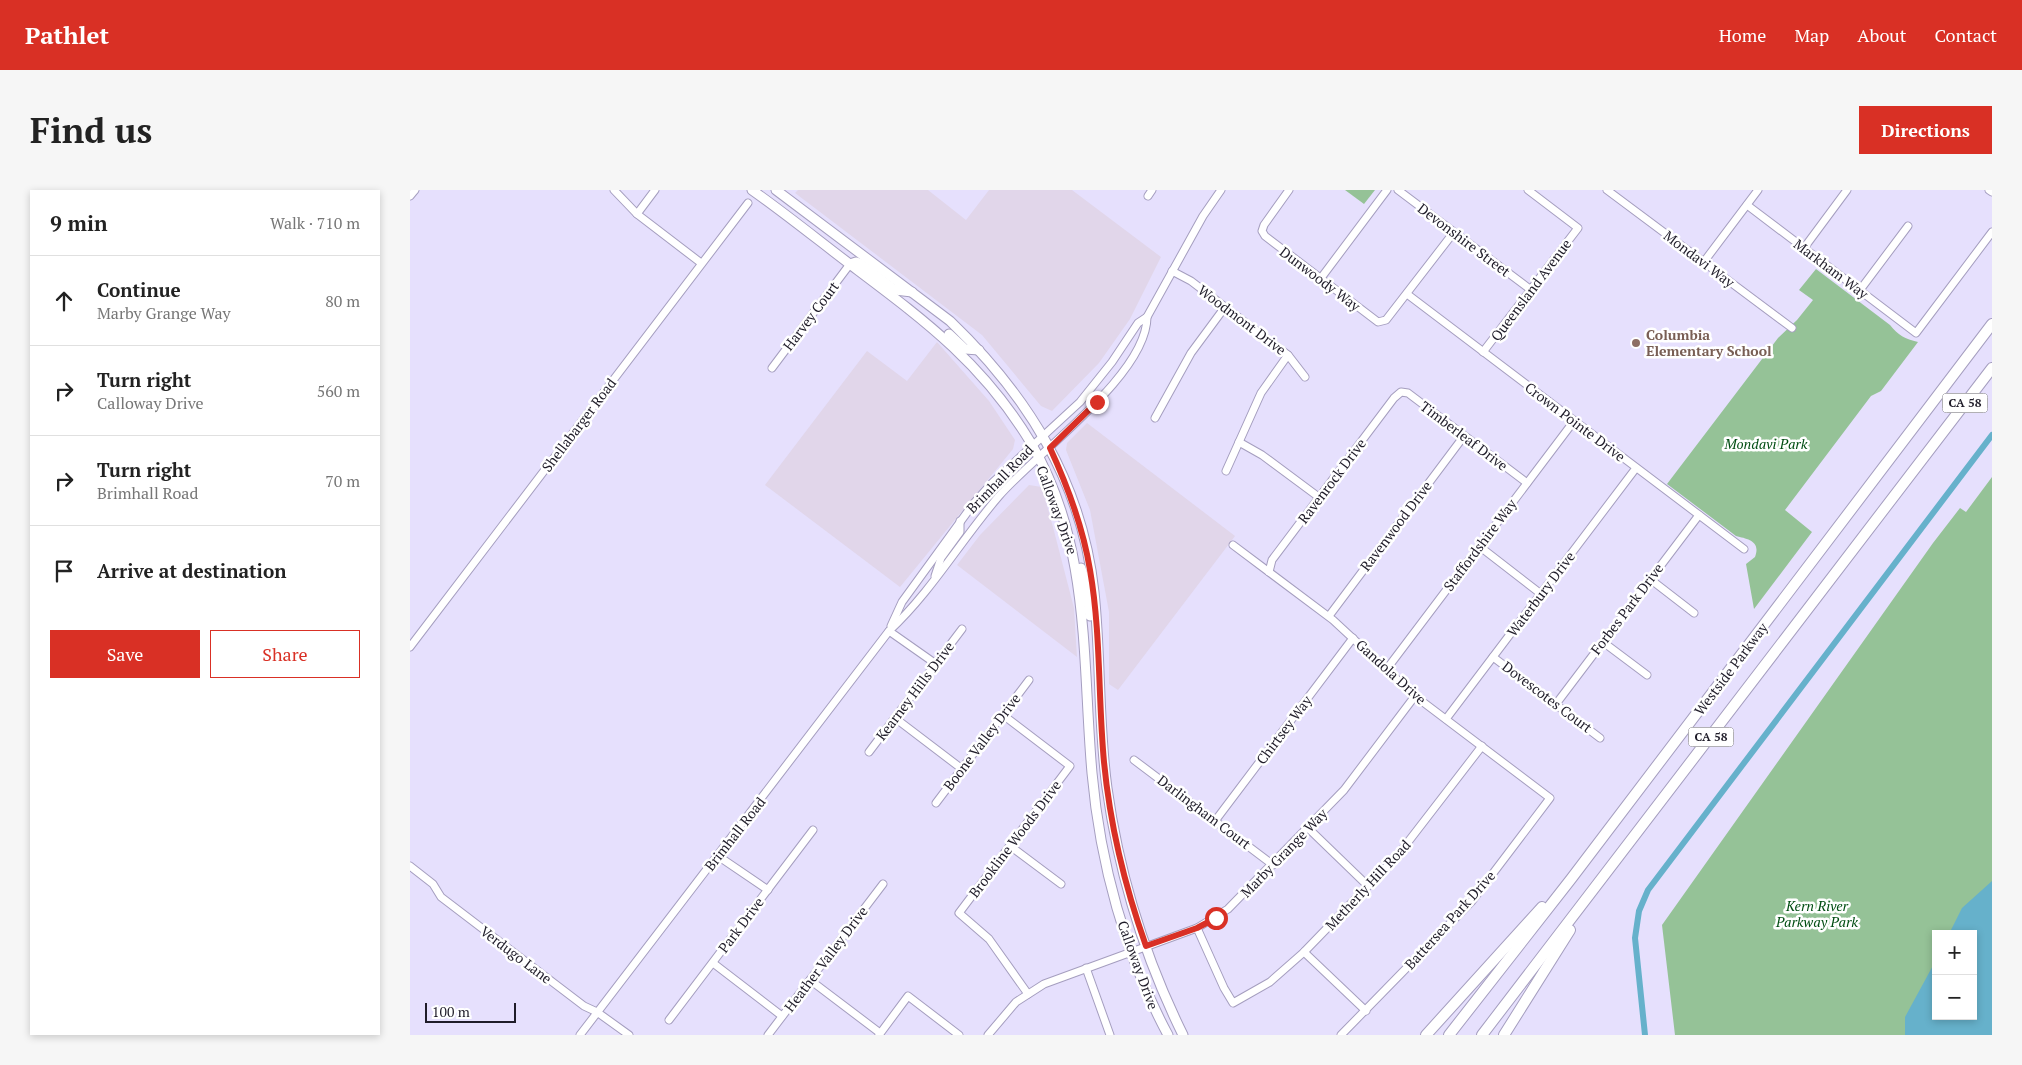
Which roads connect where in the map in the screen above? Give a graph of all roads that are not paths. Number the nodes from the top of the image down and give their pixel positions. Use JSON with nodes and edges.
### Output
{"nodes":[{"id":1,"x":414,"y":190,"type":"edge"},
{"id":2,"x":614,"y":190,"type":"edge"},
{"id":3,"x":655,"y":190,"type":"edge"},
{"id":4,"x":752,"y":190,"type":"edge"},
{"id":5,"x":776,"y":190,"type":"edge"},
{"id":6,"x":1221,"y":190,"type":"edge"},
{"id":7,"x":1290,"y":190,"type":"edge"},
{"id":8,"x":1387,"y":190,"type":"edge"},
{"id":9,"x":1398,"y":190,"type":"edge"},
{"id":10,"x":1528,"y":190,"type":"edge"},
{"id":11,"x":1606,"y":190,"type":"edge"},
{"id":12,"x":1758,"y":190,"type":"edge"},
{"id":13,"x":1847,"y":190,"type":"edge"},
{"id":14,"x":410,"y":196,"type":"edge"},
{"id":15,"x":748,"y":203,"type":"dead end"},
{"id":16,"x":1747,"y":205,"type":"junction"},
{"id":17,"x":636,"y":214,"type":"junction"},
{"id":18,"x":1908,"y":226,"type":"dead end"},
{"id":19,"x":1454,"y":232,"type":"junction"},
{"id":20,"x":1992,"y":232,"type":"edge"},
{"id":21,"x":1804,"y":248,"type":"junction"},
{"id":22,"x":1703,"y":263,"type":"junction"},
{"id":23,"x":701,"y":264,"type":"junction"},
{"id":24,"x":850,"y":264,"type":"junction"},
{"id":25,"x":1172,"y":271,"type":"junction"},
{"id":26,"x":1321,"y":278,"type":"junction"},
{"id":27,"x":1531,"y":290,"type":"junction"},
{"id":28,"x":1860,"y":290,"type":"junction"},
{"id":29,"x":912,"y":292,"type":"junction"},
{"id":30,"x":1407,"y":294,"type":"junction"},
{"id":31,"x":1225,"y":308,"type":"junction"},
{"id":32,"x":1147,"y":317,"type":"junction"},
{"id":33,"x":922,"y":318,"type":"junction"},
{"id":34,"x":1992,"y":324,"type":"edge"},
{"id":35,"x":1792,"y":328,"type":"dead end"},
{"id":36,"x":980,"y":350,"type":"junction"},
{"id":37,"x":1484,"y":352,"type":"junction"},
{"id":38,"x":1288,"y":354,"type":"junction"},
{"id":39,"x":772,"y":368,"type":"dead end"},
{"id":40,"x":1992,"y":368,"type":"edge"},
{"id":41,"x":1305,"y":377,"type":"dead end"},
{"id":42,"x":1400,"y":392,"type":"joint"},
{"id":43,"x":1155,"y":418,"type":"dead end"},
{"id":44,"x":1574,"y":421,"type":"junction"},
{"id":45,"x":1044,"y":435,"type":"junction"},
{"id":46,"x":1464,"y":436,"type":"junction"},
{"id":47,"x":1239,"y":442,"type":"junction"},
{"id":48,"x":1032,"y":445,"type":"junction"},
{"id":49,"x":1050,"y":448,"type":"junction"},
{"id":50,"x":1038,"y":459,"type":"junction"},
{"id":51,"x":1636,"y":468,"type":"junction"},
{"id":52,"x":1226,"y":471,"type":"dead end"},
{"id":53,"x":1527,"y":483,"type":"junction"},
{"id":54,"x":1320,"y":498,"type":"junction"},
{"id":55,"x":1699,"y":515,"type":"junction"},
{"id":56,"x":960,"y":521,"type":"junction"},
{"id":57,"x":1233,"y":545,"type":"dead end"},
{"id":58,"x":1479,"y":546,"type":"junction"},
{"id":59,"x":1744,"y":549,"type":"dead end"},
{"id":60,"x":1075,"y":563,"type":"junction"},
{"id":61,"x":1269,"y":572,"type":"junction"},
{"id":62,"x":1650,"y":579,"type":"junction"},
{"id":63,"x":932,"y":583,"type":"junction"},
{"id":64,"x":1541,"y":594,"type":"junction"},
{"id":65,"x":1694,"y":613,"type":"dead end"},
{"id":66,"x":1329,"y":616,"type":"junction"},
{"id":67,"x":1084,"y":624,"type":"junction"},
{"id":68,"x":1097,"y":626,"type":"junction"},
{"id":69,"x":962,"y":630,"type":"dead end"},
{"id":70,"x":889,"y":631,"type":"junction"},
{"id":71,"x":1353,"y":638,"type":"junction"},
{"id":72,"x":1603,"y":642,"type":"junction"},
{"id":73,"x":410,"y":647,"type":"edge"},
{"id":74,"x":1493,"y":657,"type":"junction"},
{"id":75,"x":936,"y":664,"type":"junction"},
{"id":76,"x":1386,"y":670,"type":"junction"},
{"id":77,"x":1099,"y":673,"type":"junction"},
{"id":78,"x":1647,"y":675,"type":"dead end"},
{"id":79,"x":1029,"y":680,"type":"dead end"},
{"id":80,"x":1415,"y":696,"type":"junction"},
{"id":81,"x":1556,"y":704,"type":"junction"},
{"id":82,"x":1003,"y":715,"type":"junction"},
{"id":83,"x":895,"y":718,"type":"junction"},
{"id":84,"x":1446,"y":719,"type":"junction"},
{"id":85,"x":1600,"y":738,"type":"dead end"},
{"id":86,"x":1482,"y":746,"type":"junction"},
{"id":87,"x":869,"y":752,"type":"dead end"},
{"id":88,"x":1134,"y":760,"type":"dead end"},
{"id":89,"x":962,"y":769,"type":"junction"},
{"id":90,"x":1550,"y":798,"type":"joint"},
{"id":91,"x":936,"y":803,"type":"dead end"},
{"id":92,"x":1215,"y":821,"type":"junction"},
{"id":93,"x":1308,"y":828,"type":"junction"},
{"id":94,"x":813,"y":830,"type":"dead end"},
{"id":95,"x":1010,"y":846,"type":"junction"},
{"id":96,"x":718,"y":856,"type":"junction"},
{"id":97,"x":1272,"y":865,"type":"junction"},
{"id":98,"x":410,"y":866,"type":"edge"},
{"id":99,"x":1571,"y":879,"type":"junction"},
{"id":100,"x":883,"y":884,"type":"dead end"},
{"id":101,"x":1061,"y":884,"type":"dead end"},
{"id":102,"x":1368,"y":886,"type":"junction"},
{"id":103,"x":1595,"y":888,"type":"junction"},
{"id":104,"x":768,"y":890,"type":"junction"},
{"id":105,"x":1197,"y":928,"type":"junction"},
{"id":106,"x":1146,"y":946,"type":"junction"},
{"id":107,"x":1131,"y":951,"type":"junction"},
{"id":108,"x":1304,"y":952,"type":"junction"},
{"id":109,"x":712,"y":963,"type":"junction"},
{"id":110,"x":1086,"y":968,"type":"junction"},
{"id":111,"x":810,"y":980,"type":"junction"},
{"id":112,"x":1028,"y":994,"type":"junction"},
{"id":113,"x":1366,"y":1011,"type":"junction"},
{"id":114,"x":597,"y":1012,"type":"junction"},
{"id":115,"x":782,"y":1016,"type":"junction"},
{"id":116,"x":670,"y":1020,"type":"dead end"},
{"id":117,"x":880,"y":1034,"type":"edge"},
{"id":118,"x":580,"y":1035,"type":"edge"},
{"id":119,"x":630,"y":1035,"type":"edge"},
{"id":120,"x":768,"y":1035,"type":"edge"},
{"id":121,"x":959,"y":1035,"type":"edge"},
{"id":122,"x":988,"y":1035,"type":"edge"},
{"id":123,"x":1110,"y":1035,"type":"edge"},
{"id":124,"x":1168,"y":1035,"type":"edge"},
{"id":125,"x":1183,"y":1035,"type":"edge"},
{"id":126,"x":1341,"y":1035,"type":"edge"},
{"id":127,"x":1426,"y":1035,"type":"edge"},
{"id":128,"x":1449,"y":1035,"type":"edge"},
{"id":129,"x":1482,"y":1035,"type":"edge"},
{"id":130,"x":1504,"y":1035,"type":"edge"}],
"edges":[{"from":1,"to":14,"type":"street"},
{"from":2,"to":17,"type":"street"},
{"from":3,"to":17,"type":"street"},
{"from":4,"to":24,"type":"main road","name":"Calloway Drive"},
{"from":5,"to":29,"type":"main road","name":"Calloway Drive"},
{"from":6,"to":25,"type":"street","name":"Brimhall Road"},
{"from":7,"to":26,"type":"street","name":"Dunwoody Way"},
{"from":8,"to":26,"type":"street"},
{"from":9,"to":19,"type":"street","name":"Devonshire Street"},
{"from":10,"to":27,"type":"street","name":"Queensland Avenue"},
{"from":11,"to":22,"type":"street","name":"Mondavi Way"},
{"from":12,"to":16,"type":"street"},
{"from":13,"to":21,"type":"street"},
{"from":15,"to":23,"type":"street","name":"Shellabarger Road"},
{"from":16,"to":21,"type":"street","name":"Markham Way"},
{"from":16,"to":22,"type":"street"},
{"from":17,"to":23,"type":"street"},
{"from":18,"to":28,"type":"street"},
{"from":19,"to":27,"type":"street","name":"Devonshire Street"},
{"from":19,"to":30,"type":"street"},
{"from":20,"to":28,"type":"street","name":"Markham Way"},
{"from":21,"to":28,"type":"street","name":"Markham Way"},
{"from":22,"to":35,"type":"street","name":"Mondavi Way"},
{"from":23,"to":73,"type":"street","name":"Shellabarger Road"},
{"from":24,"to":29,"type":"main road"},
{"from":24,"to":33,"type":"main road","name":"Calloway Drive"},
{"from":24,"to":39,"type":"street","name":"Harvey Court"},
{"from":25,"to":31,"type":"street","name":"Woodmont Drive"},
{"from":25,"to":32,"type":"street","name":"Brimhall Road"},
{"from":26,"to":30,"type":"street","name":"Dunwoody Way"},
{"from":27,"to":37,"type":"street","name":"Queensland Avenue"},
{"from":29,"to":36,"type":"main road","name":"Calloway Drive"},
{"from":30,"to":37,"type":"street","name":"Crown Pointe Drive"},
{"from":31,"to":38,"type":"street","name":"Woodmont Drive"},
{"from":31,"to":43,"type":"street"},
{"from":32,"to":45,"type":"street","name":"Brimhall Road"},
{"from":32,"to":49,"type":"street","name":"Brimhall Road"},
{"from":33,"to":36,"type":"main road"},
{"from":33,"to":48,"type":"main road","name":"Calloway Drive"},
{"from":34,"to":99,"type":"highway","name":"Westside Parkway","number":"CA 58"},
{"from":36,"to":45,"type":"main road","name":"Calloway Drive"},
{"from":37,"to":44,"type":"street","name":"Crown Pointe Drive"},
{"from":38,"to":41,"type":"street","name":"Woodmont Drive"},
{"from":38,"to":47,"type":"street"},
{"from":40,"to":103,"type":"highway","name":"Westside Parkway","number":"CA 58"},
{"from":42,"to":46,"type":"street","name":"Timberleaf Drive"},
{"from":42,"to":54,"type":"street","name":"Ravenrock Drive"},
{"from":44,"to":51,"type":"street","name":"Crown Pointe Drive"},
{"from":44,"to":53,"type":"street","name":"Staffordshire Way"},
{"from":45,"to":48,"type":"street","name":"Brimhall Road"},
{"from":45,"to":49,"type":"main road","name":"Calloway Drive"},
{"from":46,"to":53,"type":"street","name":"Timberleaf Drive"},
{"from":46,"to":66,"type":"street","name":"Ravenwood Drive"},
{"from":47,"to":52,"type":"street"},
{"from":47,"to":54,"type":"street"},
{"from":48,"to":50,"type":"main road","name":"Calloway Drive"},
{"from":48,"to":56,"type":"street","name":"Brimhall Road"},
{"from":49,"to":50,"type":"street","name":"Brimhall Road"},
{"from":49,"to":68,"type":"main road","name":"Calloway Drive"},
{"from":50,"to":60,"type":"main road","name":"Calloway Drive"},
{"from":50,"to":63,"type":"street","name":"Brimhall Road"},
{"from":51,"to":55,"type":"street","name":"Crown Pointe Drive"},
{"from":51,"to":64,"type":"street","name":"Waterbury Drive"},
{"from":53,"to":58,"type":"street","name":"Staffordshire Way"},
{"from":54,"to":61,"type":"street","name":"Ravenrock Drive"},
{"from":55,"to":59,"type":"street","name":"Crown Pointe Drive"},
{"from":55,"to":62,"type":"street","name":"Forbes Park Drive"},
{"from":56,"to":63,"type":"street"},
{"from":56,"to":70,"type":"street","name":"Brimhall Road"},
{"from":57,"to":61,"type":"street","name":"Gandola Drive"},
{"from":58,"to":64,"type":"street"},
{"from":58,"to":76,"type":"street","name":"Staffordshire Way"},
{"from":60,"to":67,"type":"main road","name":"Calloway Drive"},
{"from":60,"to":68,"type":"main road"},
{"from":61,"to":66,"type":"street","name":"Gandola Drive"},
{"from":62,"to":65,"type":"street"},
{"from":62,"to":72,"type":"street","name":"Forbes Park Drive"},
{"from":63,"to":70,"type":"street","name":"Brimhall Road"},
{"from":64,"to":74,"type":"street","name":"Waterbury Drive"},
{"from":66,"to":71,"type":"street","name":"Gandola Drive"},
{"from":67,"to":77,"type":"main road"},
{"from":67,"to":107,"type":"main road","name":"Calloway Drive"},
{"from":68,"to":77,"type":"main road","name":"Calloway Drive"},
{"from":69,"to":75,"type":"street","name":"Kearney Hills Drive"},
{"from":70,"to":75,"type":"street"},
{"from":70,"to":96,"type":"street","name":"Brimhall Road"},
{"from":71,"to":76,"type":"street","name":"Gandola Drive"},
{"from":71,"to":92,"type":"street","name":"Chirtsey Way"},
{"from":72,"to":78,"type":"street"},
{"from":72,"to":81,"type":"street","name":"Forbes Park Drive"},
{"from":74,"to":81,"type":"street","name":"Dovescotes Court"},
{"from":74,"to":84,"type":"street","name":"Waterbury Drive"},
{"from":75,"to":83,"type":"street","name":"Kearney Hills Drive"},
{"from":76,"to":80,"type":"street","name":"Gandola Drive"},
{"from":77,"to":106,"type":"main road","name":"Calloway Drive"},
{"from":79,"to":82,"type":"street","name":"Boone Valley Drive"},
{"from":80,"to":84,"type":"street","name":"Gandola Drive"},
{"from":80,"to":93,"type":"street","name":"Marby Grange Way"},
{"from":81,"to":85,"type":"street","name":"Dovescotes Court"},
{"from":82,"to":89,"type":"street","name":"Boone Valley Drive"},
{"from":82,"to":95,"type":"street","name":"Brookline Woods Drive"},
{"from":83,"to":87,"type":"street","name":"Kearney Hills Drive"},
{"from":83,"to":89,"type":"street"},
{"from":84,"to":86,"type":"street","name":"Gandola Drive"},
{"from":86,"to":90,"type":"street","name":"Gandola Drive"},
{"from":86,"to":102,"type":"street","name":"Metherly Hill Road"},
{"from":88,"to":92,"type":"street","name":"Darlingham Court"},
{"from":89,"to":91,"type":"street","name":"Boone Valley Drive"},
{"from":90,"to":113,"type":"street","name":"Battersea Park Drive"},
{"from":92,"to":97,"type":"street","name":"Darlingham Court"},
{"from":93,"to":97,"type":"street","name":"Marby Grange Way"},
{"from":93,"to":102,"type":"street"},
{"from":94,"to":104,"type":"street","name":"Park Drive"},
{"from":95,"to":101,"type":"street"},
{"from":95,"to":112,"type":"street","name":"Brookline Woods Drive"},
{"from":96,"to":104,"type":"street"},
{"from":96,"to":114,"type":"street","name":"Brimhall Road"},
{"from":97,"to":105,"type":"street","name":"Marby Grange Way"},
{"from":98,"to":114,"type":"street","name":"Verdugo Lane"},
{"from":99,"to":127,"type":"highway"},
{"from":99,"to":128,"type":"highway","name":"Westside Parkway","number":"CA 58"},
{"from":100,"to":111,"type":"street","name":"Heather Valley Drive"},
{"from":102,"to":108,"type":"street","name":"Metherly Hill Road"},
{"from":103,"to":129,"type":"highway","name":"Westside Parkway","number":"CA 58"},
{"from":103,"to":130,"type":"highway"},
{"from":104,"to":109,"type":"street","name":"Park Drive"},
{"from":105,"to":106,"type":"street","name":"Marby Grange Way"},
{"from":105,"to":108,"type":"street","name":"Metherly Hill Road"},
{"from":106,"to":107,"type":"street","name":"Marby Grange Way"},
{"from":106,"to":125,"type":"main road","name":"Calloway Drive"},
{"from":107,"to":110,"type":"street","name":"Marby Grange Way"},
{"from":107,"to":124,"type":"main road","name":"Calloway Drive"},
{"from":108,"to":113,"type":"street"},
{"from":109,"to":115,"type":"street"},
{"from":109,"to":116,"type":"street","name":"Park Drive"},
{"from":110,"to":112,"type":"street","name":"Marby Grange Way"},
{"from":110,"to":123,"type":"street"},
{"from":111,"to":115,"type":"street","name":"Heather Valley Drive"},
{"from":111,"to":117,"type":"street"},
{"from":112,"to":122,"type":"street","name":"Marby Grange Way"},
{"from":113,"to":126,"type":"street","name":"Battersea Park Drive"},
{"from":114,"to":118,"type":"street","name":"Brimhall Road"},
{"from":114,"to":119,"type":"street","name":"Verdugo Lane"},
{"from":115,"to":120,"type":"street","name":"Heather Valley Drive"},
{"from":117,"to":121,"type":"street"}]}
